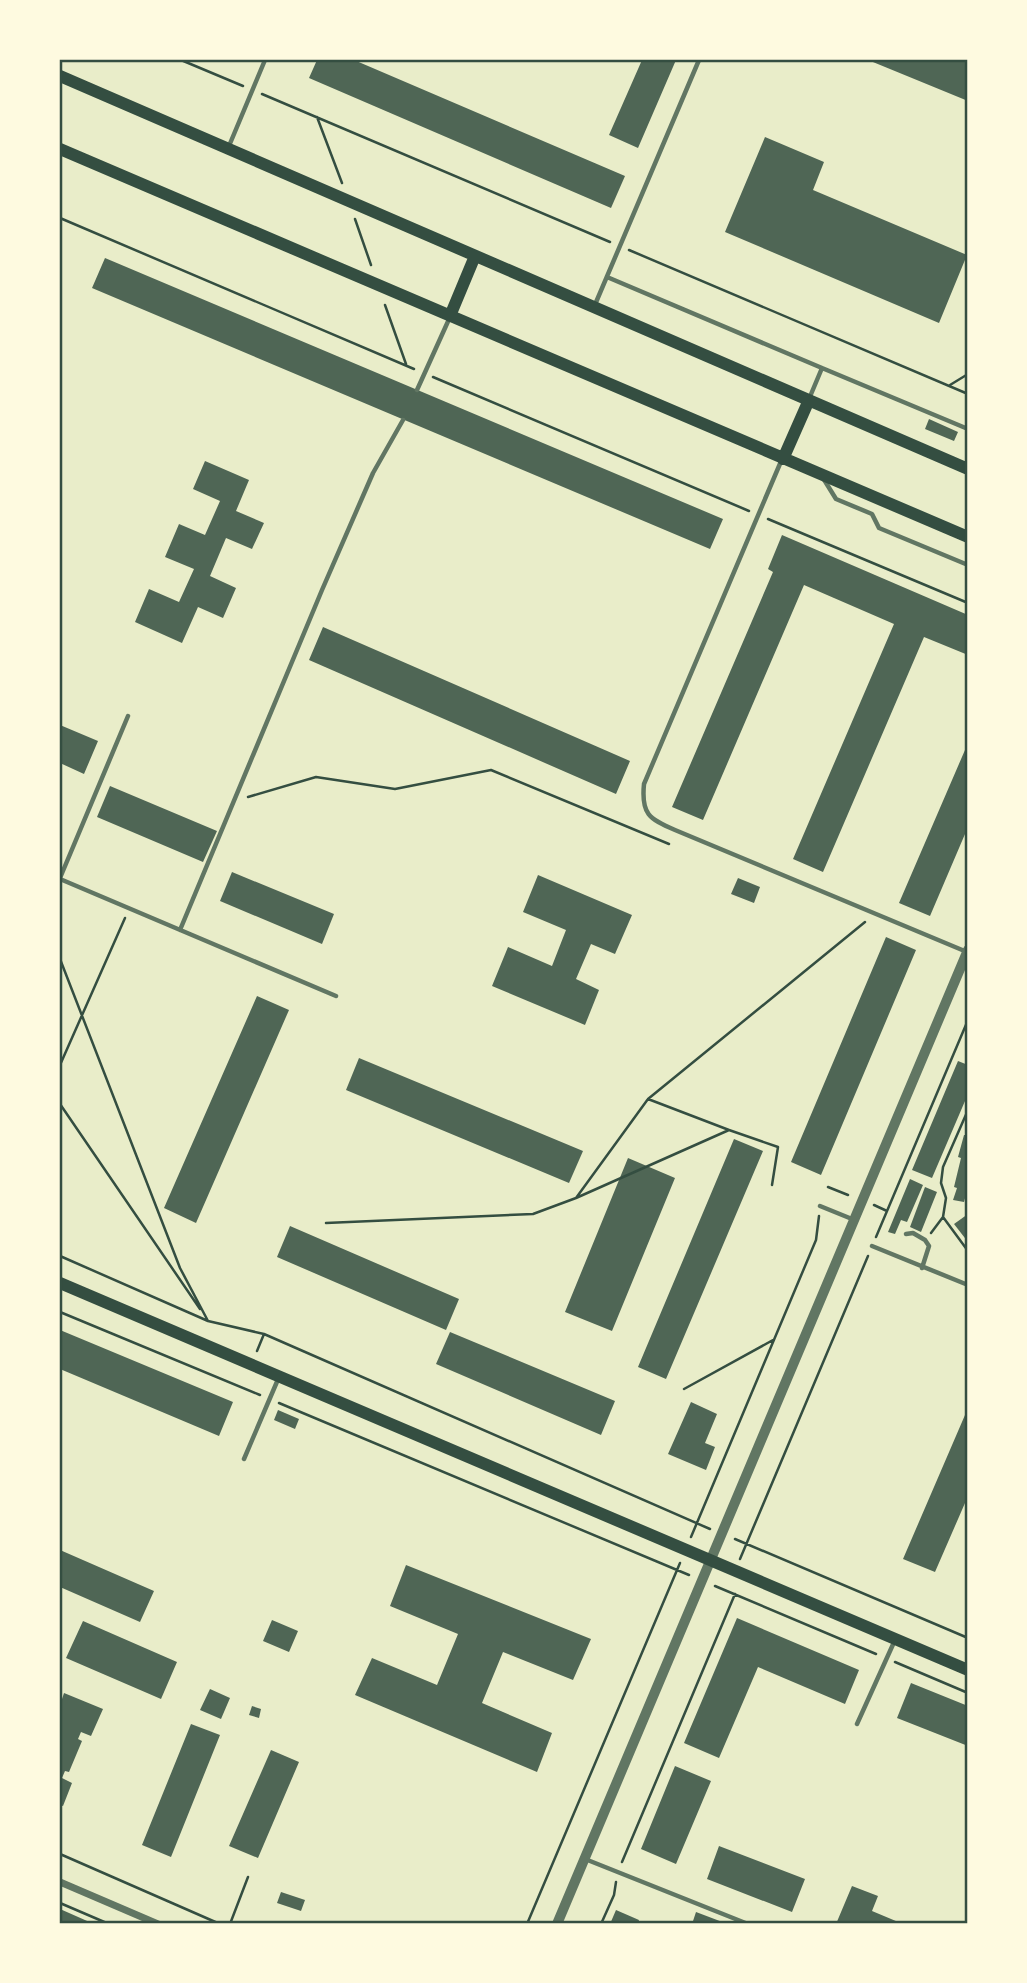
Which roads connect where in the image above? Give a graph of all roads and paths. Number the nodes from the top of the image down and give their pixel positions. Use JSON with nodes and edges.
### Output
{"nodes":[{"id":1,"x":181,"y":60,"type":"edge"},
{"id":2,"x":265,"y":60,"type":"edge"},
{"id":3,"x":699,"y":60,"type":"edge"},
{"id":4,"x":60,"y":76,"type":"edge"},
{"id":5,"x":253,"y":90,"type":"junction"},
{"id":6,"x":317,"y":117,"type":"junction"},
{"id":7,"x":60,"y":149,"type":"edge"},
{"id":8,"x":228,"y":149,"type":"junction"},
{"id":9,"x":349,"y":201,"type":"junction"},
{"id":10,"x":60,"y":218,"type":"edge"},
{"id":11,"x":620,"y":246,"type":"junction"},
{"id":12,"x":475,"y":256,"type":"junction"},
{"id":13,"x":607,"y":277,"type":"junction"},
{"id":14,"x":378,"y":285,"type":"junction"},
{"id":15,"x":594,"y":307,"type":"junction"},
{"id":16,"x":450,"y":316,"type":"junction"},
{"id":17,"x":407,"y":366,"type":"junction"},
{"id":18,"x":822,"y":368,"type":"junction"},
{"id":19,"x":425,"y":373,"type":"junction"},
{"id":20,"x":968,"y":374,"type":"edge"},
{"id":21,"x":949,"y":386,"type":"junction"},
{"id":22,"x":417,"y":390,"type":"dead end"},
{"id":23,"x":968,"y":394,"type":"edge"},
{"id":24,"x":808,"y":400,"type":"junction"},
{"id":25,"x":403,"y":420,"type":"dead end"},
{"id":26,"x":968,"y":429,"type":"edge"},
{"id":27,"x":783,"y":459,"type":"junction"},
{"id":28,"x":968,"y":469,"type":"edge"},
{"id":29,"x":820,"y":475,"type":"junction"},
{"id":30,"x":758,"y":515,"type":"junction"},
{"id":31,"x":968,"y":537,"type":"edge"},
{"id":32,"x":968,"y":565,"type":"edge"},
{"id":33,"x":968,"y":603,"type":"edge"},
{"id":34,"x":128,"y":716,"type":"dead end"},
{"id":35,"x":234,"y":802,"type":"junction"},
{"id":36,"x":669,"y":844,"type":"dead end"},
{"id":37,"x":60,"y":878,"type":"edge"},
{"id":38,"x":130,"y":908,"type":"junction"},
{"id":39,"x":875,"y":914,"type":"junction"},
{"id":40,"x":180,"y":930,"type":"junction"},
{"id":41,"x":967,"y":951,"type":"edge"},
{"id":42,"x":60,"y":959,"type":"edge"},
{"id":43,"x":336,"y":996,"type":"dead end"},
{"id":44,"x":82,"y":1016,"type":"junction"},
{"id":45,"x":968,"y":1020,"type":"edge"},
{"id":46,"x":60,"y":1065,"type":"edge"},
{"id":47,"x":648,"y":1099,"type":"junction"},
{"id":48,"x":60,"y":1104,"type":"edge"},
{"id":49,"x":968,"y":1110,"type":"edge"},
{"id":50,"x":729,"y":1130,"type":"junction"},
{"id":51,"x":772,"y":1185,"type":"dead end"},
{"id":52,"x":576,"y":1198,"type":"junction"},
{"id":53,"x":820,"y":1206,"type":"joint"},
{"id":54,"x":943,"y":1217,"type":"junction"},
{"id":55,"x":854,"y":1220,"type":"junction"},
{"id":56,"x":326,"y":1223,"type":"dead end"},
{"id":57,"x":906,"y":1234,"type":"dead end"},
{"id":58,"x":925,"y":1240,"type":"junction"},
{"id":59,"x":872,"y":1246,"type":"junction"},
{"id":60,"x":968,"y":1251,"type":"edge"},
{"id":61,"x":60,"y":1256,"type":"edge"},
{"id":62,"x":922,"y":1268,"type":"junction"},
{"id":63,"x":60,"y":1283,"type":"edge"},
{"id":64,"x":968,"y":1285,"type":"edge"},
{"id":65,"x":60,"y":1312,"type":"edge"},
{"id":66,"x":208,"y":1321,"type":"junction"},
{"id":67,"x":264,"y":1334,"type":"junction"},
{"id":68,"x":774,"y":1340,"type":"junction"},
{"id":69,"x":256,"y":1353,"type":"dead end"},
{"id":70,"x":279,"y":1376,"type":"junction"},
{"id":71,"x":245,"y":1378,"type":"dead end"},
{"id":72,"x":241,"y":1388,"type":"junction"},
{"id":73,"x":684,"y":1389,"type":"dead end"},
{"id":74,"x":269,"y":1399,"type":"junction"},
{"id":75,"x":244,"y":1460,"type":"dead end"},
{"id":76,"x":698,"y":1523,"type":"junction"},
{"id":77,"x":721,"y":1533,"type":"junction"},
{"id":78,"x":746,"y":1544,"type":"junction"},
{"id":79,"x":686,"y":1549,"type":"junction"},
{"id":80,"x":710,"y":1560,"type":"junction"},
{"id":81,"x":677,"y":1570,"type":"junction"},
{"id":82,"x":735,"y":1570,"type":"junction"},
{"id":83,"x":702,"y":1580,"type":"junction"},
{"id":84,"x":735,"y":1594,"type":"junction"},
{"id":85,"x":968,"y":1638,"type":"edge"},
{"id":86,"x":895,"y":1639,"type":"junction"},
{"id":87,"x":886,"y":1658,"type":"junction"},
{"id":88,"x":968,"y":1670,"type":"edge"},
{"id":89,"x":968,"y":1693,"type":"edge"},
{"id":90,"x":857,"y":1724,"type":"dead end"},
{"id":91,"x":60,"y":1854,"type":"edge"},
{"id":92,"x":584,"y":1858,"type":"junction"},
{"id":93,"x":618,"y":1872,"type":"junction"},
{"id":94,"x":248,"y":1877,"type":"dead end"},
{"id":95,"x":60,"y":1882,"type":"edge"},
{"id":96,"x":60,"y":1903,"type":"edge"},
{"id":97,"x":109,"y":1923,"type":"edge"},
{"id":98,"x":158,"y":1923,"type":"edge"},
{"id":99,"x":219,"y":1923,"type":"edge"},
{"id":100,"x":230,"y":1923,"type":"edge"},
{"id":101,"x":527,"y":1923,"type":"edge"},
{"id":102,"x":557,"y":1923,"type":"edge"},
{"id":103,"x":601,"y":1923,"type":"edge"},
{"id":104,"x":748,"y":1923,"type":"edge"}],
"edges":[{"from":1,"to":5,"type":"path"},
{"from":2,"to":5,"type":"lane"},
{"from":3,"to":11,"type":"lane"},
{"from":4,"to":8,"type":"main road"},
{"from":5,"to":6,"type":"path"},
{"from":5,"to":8,"type":"lane"},
{"from":6,"to":9,"type":"path"},
{"from":6,"to":11,"type":"path"},
{"from":7,"to":14,"type":"main road"},
{"from":8,"to":9,"type":"main road"},
{"from":9,"to":12,"type":"main road"},
{"from":9,"to":14,"type":"path"},
{"from":10,"to":17,"type":"path"},
{"from":11,"to":13,"type":"lane"},
{"from":11,"to":21,"type":"path"},
{"from":12,"to":15,"type":"main road"},
{"from":12,"to":16,"type":"main road"},
{"from":13,"to":15,"type":"lane"},
{"from":13,"to":18,"type":"lane"},
{"from":14,"to":16,"type":"main road"},
{"from":14,"to":17,"type":"path"},
{"from":15,"to":24,"type":"main road"},
{"from":16,"to":19,"type":"lane"},
{"from":16,"to":27,"type":"main road"},
{"from":17,"to":19,"type":"path"},
{"from":18,"to":24,"type":"lane"},
{"from":18,"to":26,"type":"lane"},
{"from":19,"to":22,"type":"lane"},
{"from":19,"to":30,"type":"path"},
{"from":20,"to":21,"type":"path"},
{"from":21,"to":23,"type":"path"},
{"from":24,"to":27,"type":"main road"},
{"from":24,"to":28,"type":"main road"},
{"from":25,"to":35,"type":"lane"},
{"from":27,"to":29,"type":"main road"},
{"from":27,"to":30,"type":"lane"},
{"from":29,"to":31,"type":"main road"},
{"from":29,"to":32,"type":"lane"},
{"from":30,"to":33,"type":"path"},
{"from":30,"to":39,"type":"lane"},
{"from":34,"to":37,"type":"lane"},
{"from":35,"to":36,"type":"path"},
{"from":35,"to":40,"type":"lane"},
{"from":37,"to":38,"type":"lane"},
{"from":38,"to":40,"type":"lane"},
{"from":38,"to":44,"type":"path"},
{"from":39,"to":41,"type":"lane"},
{"from":39,"to":47,"type":"path"},
{"from":40,"to":43,"type":"lane"},
{"from":41,"to":55,"type":"street"},
{"from":42,"to":44,"type":"path"},
{"from":44,"to":46,"type":"path"},
{"from":44,"to":66,"type":"path"},
{"from":45,"to":59,"type":"path"},
{"from":47,"to":50,"type":"path"},
{"from":47,"to":52,"type":"path"},
{"from":48,"to":66,"type":"path"},
{"from":49,"to":54,"type":"path"},
{"from":50,"to":51,"type":"path"},
{"from":50,"to":52,"type":"path"},
{"from":52,"to":56,"type":"path"},
{"from":53,"to":55,"type":"lane"},
{"from":53,"to":68,"type":"path"},
{"from":54,"to":58,"type":"path"},
{"from":54,"to":60,"type":"path"},
{"from":55,"to":77,"type":"street"},
{"from":57,"to":58,"type":"lane"},
{"from":58,"to":62,"type":"lane"},
{"from":59,"to":62,"type":"lane"},
{"from":59,"to":78,"type":"path"},
{"from":61,"to":66,"type":"path"},
{"from":62,"to":64,"type":"lane"},
{"from":63,"to":70,"type":"main road"},
{"from":65,"to":72,"type":"path"},
{"from":66,"to":67,"type":"path"},
{"from":67,"to":69,"type":"path"},
{"from":67,"to":76,"type":"path"},
{"from":68,"to":73,"type":"path"},
{"from":68,"to":76,"type":"path"},
{"from":70,"to":74,"type":"lane"},
{"from":70,"to":79,"type":"main road"},
{"from":71,"to":72,"type":"path"},
{"from":72,"to":74,"type":"path"},
{"from":74,"to":75,"type":"lane"},
{"from":74,"to":81,"type":"path"},
{"from":76,"to":77,"type":"path"},
{"from":76,"to":79,"type":"path"},
{"from":77,"to":78,"type":"path"},
{"from":77,"to":80,"type":"street"},
{"from":78,"to":82,"type":"path"},
{"from":78,"to":85,"type":"path"},
{"from":79,"to":80,"type":"main road"},
{"from":79,"to":81,"type":"path"},
{"from":80,"to":82,"type":"main road"},
{"from":80,"to":83,"type":"street"},
{"from":81,"to":83,"type":"path"},
{"from":81,"to":101,"type":"path"},
{"from":82,"to":86,"type":"main road"},
{"from":83,"to":84,"type":"path"},
{"from":83,"to":92,"type":"street"},
{"from":84,"to":87,"type":"path"},
{"from":84,"to":93,"type":"path"},
{"from":86,"to":87,"type":"lane"},
{"from":86,"to":88,"type":"main road"},
{"from":87,"to":89,"type":"path"},
{"from":87,"to":90,"type":"lane"},
{"from":91,"to":99,"type":"path"},
{"from":92,"to":93,"type":"lane"},
{"from":92,"to":102,"type":"street"},
{"from":93,"to":103,"type":"path"},
{"from":93,"to":104,"type":"lane"},
{"from":94,"to":100,"type":"path"},
{"from":95,"to":98,"type":"street"},
{"from":96,"to":97,"type":"path"}]}
